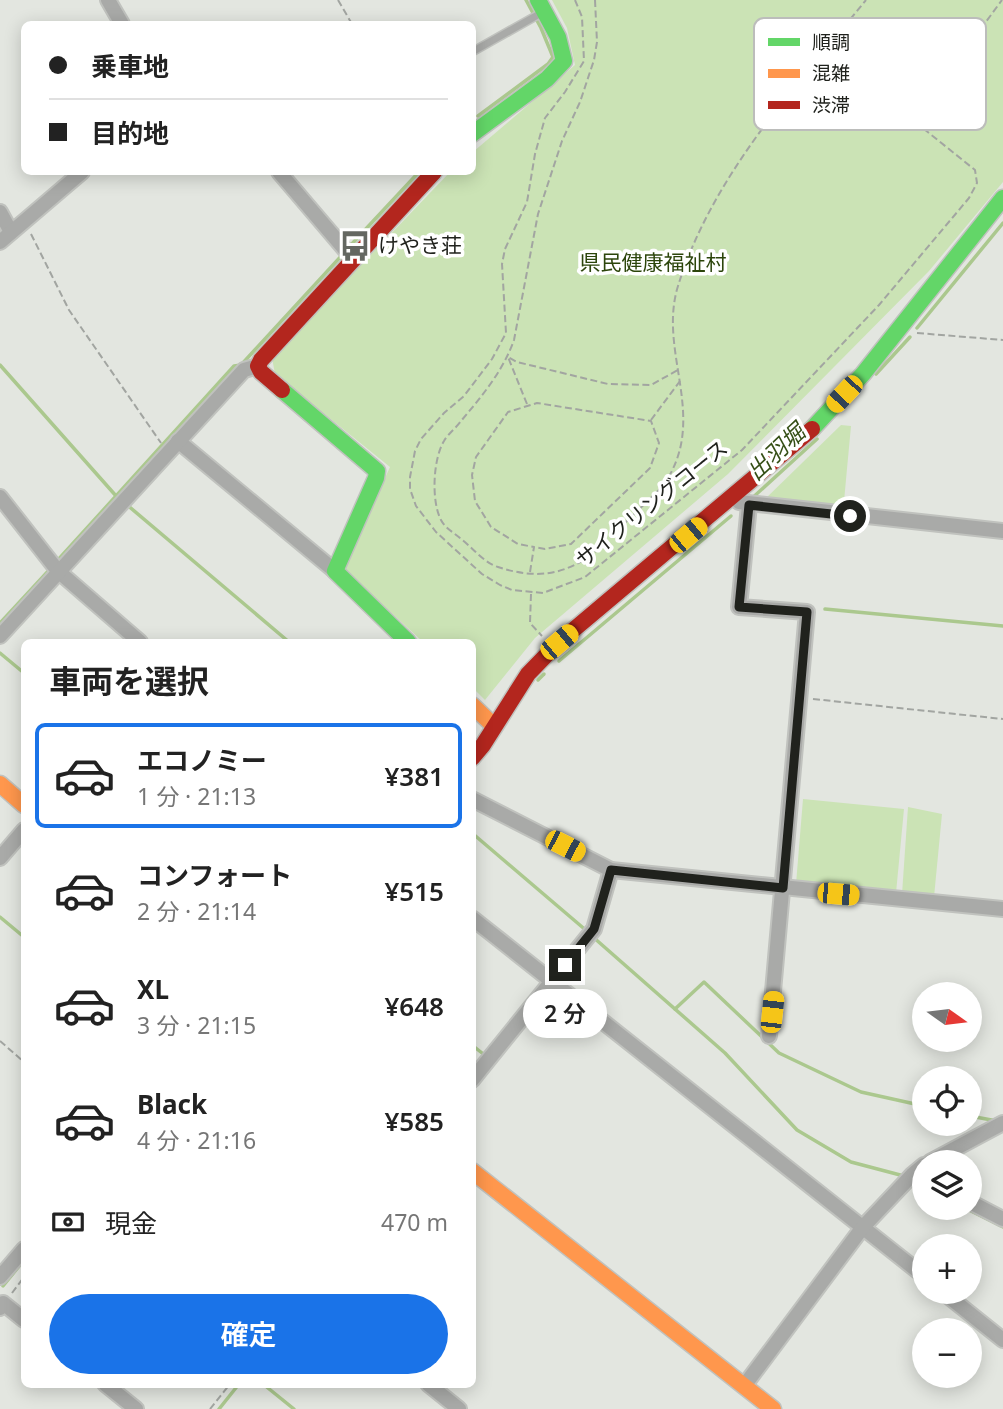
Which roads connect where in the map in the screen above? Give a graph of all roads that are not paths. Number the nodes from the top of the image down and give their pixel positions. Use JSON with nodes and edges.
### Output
{"nodes":[{"id":1,"x":108,"y":0,"type":"edge"},
{"id":2,"x":541,"y":6,"type":"edge"},
{"id":3,"x":120,"y":21,"type":"edge"},
{"id":4,"x":476,"y":49,"type":"edge"},
{"id":5,"x":476,"y":130,"type":"edge"},
{"id":6,"x":78,"y":175,"type":"edge"},
{"id":7,"x":282,"y":175,"type":"edge"},
{"id":8,"x":430,"y":175,"type":"edge"},
{"id":9,"x":1003,"y":198,"type":"edge"},
{"id":10,"x":0,"y":212,"type":"edge"},
{"id":11,"x":6,"y":237,"type":"edge"},
{"id":12,"x":353,"y":259,"type":"junction"},
{"id":13,"x":258,"y":366,"type":"junction"},
{"id":14,"x":173,"y":446,"type":"junction"},
{"id":15,"x":0,"y":497,"type":"edge"},
{"id":16,"x":732,"y":499,"type":"junction"},
{"id":17,"x":749,"y":505,"type":"junction"},
{"id":18,"x":1003,"y":531,"type":"edge"},
{"id":19,"x":58,"y":571,"type":"junction"},
{"id":20,"x":335,"y":571,"type":"junction"},
{"id":21,"x":0,"y":636,"type":"edge"},
{"id":22,"x":137,"y":639,"type":"edge"},
{"id":23,"x":405,"y":639,"type":"edge"},
{"id":24,"x":476,"y":709,"type":"edge"},
{"id":25,"x":490,"y":721,"type":"junction"},
{"id":26,"x":476,"y":726,"type":"edge"},
{"id":27,"x":476,"y":750,"type":"edge"},
{"id":28,"x":0,"y":784,"type":"edge"},
{"id":29,"x":476,"y":801,"type":"edge"},
{"id":30,"x":21,"y":802,"type":"edge"},
{"id":31,"x":21,"y":834,"type":"edge"},
{"id":32,"x":0,"y":858,"type":"edge"},
{"id":33,"x":611,"y":870,"type":"junction"},
{"id":34,"x":783,"y":888,"type":"junction"},
{"id":35,"x":1003,"y":909,"type":"edge"},
{"id":36,"x":476,"y":921,"type":"edge"},
{"id":37,"x":551,"y":983,"type":"junction"},
{"id":38,"x":769,"y":1036,"type":"dead end"},
{"id":39,"x":476,"y":1075,"type":"edge"},
{"id":40,"x":1003,"y":1123,"type":"edge"},
{"id":41,"x":952,"y":1150,"type":"edge"},
{"id":42,"x":476,"y":1174,"type":"edge"},
{"id":43,"x":912,"y":1183,"type":"edge"},
{"id":44,"x":982,"y":1208,"type":"edge"},
{"id":45,"x":1003,"y":1219,"type":"edge"},
{"id":46,"x":863,"y":1227,"type":"junction"},
{"id":47,"x":21,"y":1252,"type":"edge"},
{"id":48,"x":912,"y":1266,"type":"edge"},
{"id":49,"x":0,"y":1277,"type":"edge"},
{"id":50,"x":958,"y":1304,"type":"edge"},
{"id":51,"x":2,"y":1306,"type":"edge"},
{"id":52,"x":21,"y":1318,"type":"edge"},
{"id":53,"x":1003,"y":1340,"type":"edge"},
{"id":54,"x":744,"y":1386,"type":"junction"},
{"id":55,"x":110,"y":1388,"type":"edge"},
{"id":56,"x":433,"y":1388,"type":"edge"},
{"id":57,"x":136,"y":1409,"type":"edge"},
{"id":58,"x":458,"y":1409,"type":"edge"},
{"id":59,"x":774,"y":1409,"type":"edge"}],
"edges":[{"from":1,"to":3,"type":"street"},
{"from":2,"to":4,"type":"lane"},
{"from":2,"to":5,"type":"street"},
{"from":6,"to":11,"type":"street"},
{"from":7,"to":12,"type":"street"},
{"from":8,"to":12,"type":"street"},
{"from":9,"to":16,"type":"street"},
{"from":10,"to":11,"type":"street"},
{"from":12,"to":13,"type":"street"},
{"from":13,"to":14,"type":"street"},
{"from":13,"to":20,"type":"street"},
{"from":14,"to":19,"type":"street"},
{"from":14,"to":20,"type":"street"},
{"from":15,"to":19,"type":"street"},
{"from":16,"to":17,"type":"street"},
{"from":16,"to":25,"type":"street"},
{"from":17,"to":18,"type":"street"},
{"from":17,"to":34,"type":"street"},
{"from":19,"to":21,"type":"street"},
{"from":19,"to":22,"type":"street"},
{"from":20,"to":23,"type":"street"},
{"from":24,"to":25,"type":"street"},
{"from":25,"to":26,"type":"street"},
{"from":25,"to":27,"type":"street"},
{"from":28,"to":30,"type":"street"},
{"from":29,"to":33,"type":"street"},
{"from":31,"to":32,"type":"street"},
{"from":33,"to":34,"type":"street"},
{"from":33,"to":37,"type":"street"},
{"from":34,"to":35,"type":"street"},
{"from":34,"to":38,"type":"street"},
{"from":36,"to":37,"type":"street"},
{"from":37,"to":39,"type":"street"},
{"from":37,"to":46,"type":"street"},
{"from":40,"to":41,"type":"street"},
{"from":42,"to":54,"type":"street"},
{"from":43,"to":46,"type":"street"},
{"from":44,"to":45,"type":"street"},
{"from":46,"to":48,"type":"street"},
{"from":46,"to":54,"type":"street"},
{"from":47,"to":49,"type":"street"},
{"from":50,"to":53,"type":"street"},
{"from":51,"to":52,"type":"street"},
{"from":54,"to":59,"type":"street"},
{"from":55,"to":57,"type":"street"},
{"from":56,"to":58,"type":"street"}]}
